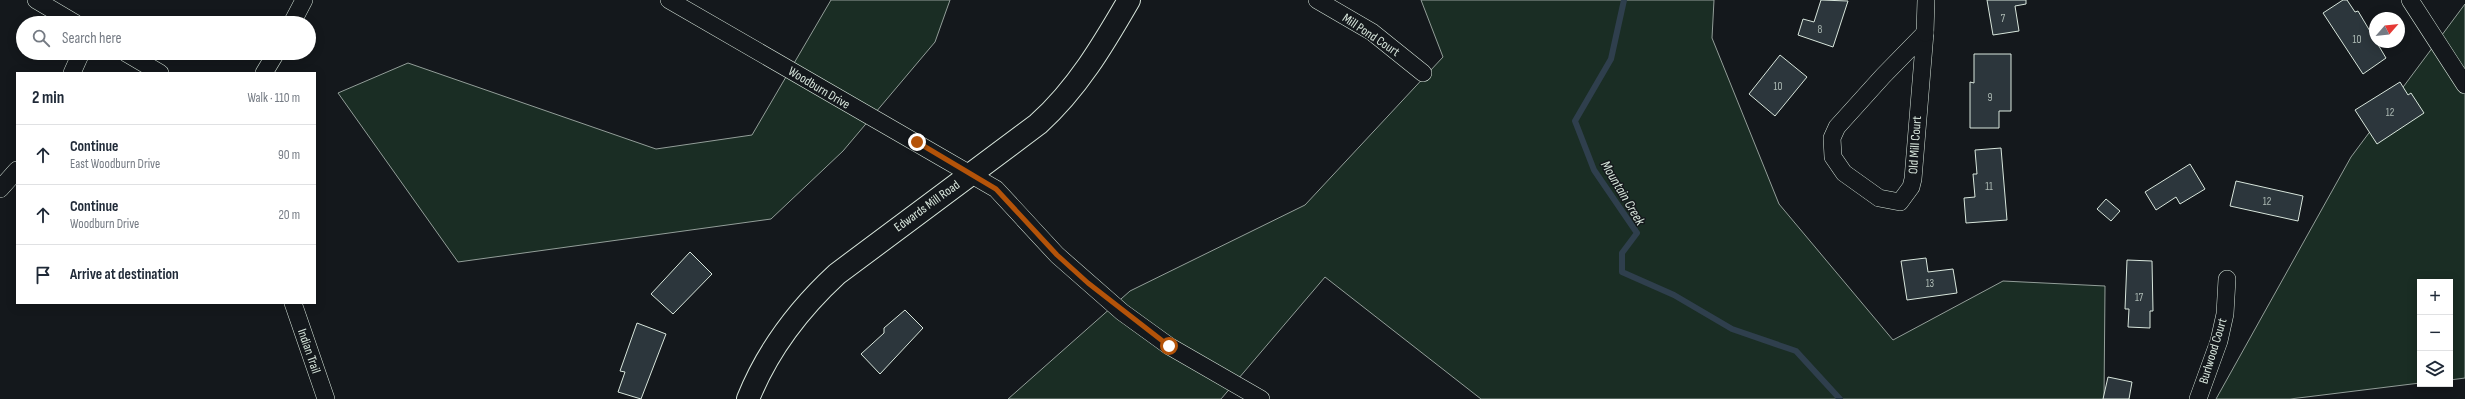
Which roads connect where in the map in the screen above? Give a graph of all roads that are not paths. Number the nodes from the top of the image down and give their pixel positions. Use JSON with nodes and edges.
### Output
{"nodes":[{"id":1,"x":36,"y":0,"type":"edge"},
{"id":2,"x":304,"y":0,"type":"edge"},
{"id":3,"x":669,"y":0,"type":"edge"},
{"id":4,"x":1129,"y":0,"type":"edge"},
{"id":5,"x":1317,"y":0,"type":"edge"},
{"id":6,"x":1926,"y":0,"type":"edge"},
{"id":7,"x":2410,"y":0,"type":"edge"},
{"id":8,"x":63,"y":16,"type":"edge"},
{"id":9,"x":296,"y":16,"type":"edge"},
{"id":10,"x":1925,"y":33,"type":"junction"},
{"id":11,"x":78,"y":60,"type":"edge"},
{"id":12,"x":138,"y":60,"type":"edge"},
{"id":13,"x":272,"y":60,"type":"edge"},
{"id":14,"x":72,"y":72,"type":"edge"},
{"id":15,"x":158,"y":72,"type":"edge"},
{"id":16,"x":265,"y":72,"type":"edge"},
{"id":17,"x":1423,"y":73,"type":"dead end"},
{"id":18,"x":2465,"y":85,"type":"edge"},
{"id":19,"x":16,"y":171,"type":"edge"},
{"id":20,"x":971,"y":174,"type":"junction"},
{"id":21,"x":0,"y":189,"type":"edge"},
{"id":22,"x":2227,"y":279,"type":"dead end"},
{"id":23,"x":293,"y":304,"type":"edge"},
{"id":24,"x":326,"y":399,"type":"edge"},
{"id":25,"x":748,"y":399,"type":"edge"},
{"id":26,"x":1261,"y":399,"type":"edge"},
{"id":27,"x":2198,"y":399,"type":"edge"}],
"edges":[{"from":1,"to":8,"type":"street"},
{"from":2,"to":9,"type":"street"},
{"from":3,"to":20,"type":"street","name":"Woodburn Drive"},
{"from":4,"to":20,"type":"street","name":"Edwards Mill Road"},
{"from":5,"to":17,"type":"street","name":"Mill Pond Court"},
{"from":6,"to":10,"type":"street","name":"Old Mill Court"},
{"from":7,"to":18,"type":"street"},
{"from":10,"to":10,"type":"street","name":"Old Mill Court"},
{"from":11,"to":14,"type":"street"},
{"from":12,"to":15,"type":"street"},
{"from":13,"to":16,"type":"street"},
{"from":19,"to":21,"type":"street"},
{"from":20,"to":25,"type":"street","name":"Edwards Mill Road"},
{"from":20,"to":26,"type":"street","name":"Woodburn Drive"},
{"from":22,"to":27,"type":"street","name":"Burlwood Court"},
{"from":23,"to":24,"type":"street","name":"Indian Trail"}]}
